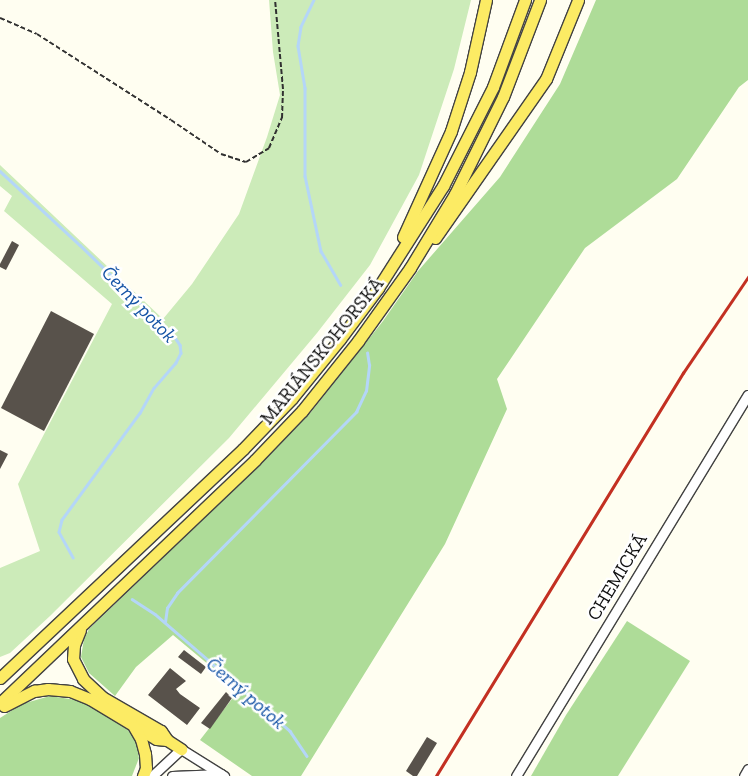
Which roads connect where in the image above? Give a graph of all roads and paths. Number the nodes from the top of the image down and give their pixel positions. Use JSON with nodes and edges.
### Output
{"nodes":[{"id":1,"x":275,"y":0,"type":"edge"},
{"id":2,"x":486,"y":0,"type":"edge"},
{"id":3,"x":525,"y":0,"type":"edge"},
{"id":4,"x":540,"y":0,"type":"edge"},
{"id":5,"x":578,"y":0,"type":"edge"},
{"id":6,"x":0,"y":18,"type":"edge"},
{"id":7,"x":410,"y":268,"type":"junction"},
{"id":8,"x":378,"y":288,"type":"junction"},
{"id":9,"x":748,"y":395,"type":"edge"},
{"id":10,"x":81,"y":626,"type":"junction"},
{"id":11,"x":35,"y":644,"type":"junction"},
{"id":12,"x":0,"y":666,"type":"edge"},
{"id":13,"x":0,"y":678,"type":"edge"},
{"id":14,"x":0,"y":703,"type":"edge"},
{"id":15,"x":0,"y":708,"type":"edge"},
{"id":16,"x":133,"y":725,"type":"junction"},
{"id":17,"x":167,"y":740,"type":"junction"},
{"id":18,"x":180,"y":749,"type":"junction"},
{"id":19,"x":748,"y":769,"type":"edge"},
{"id":20,"x":223,"y":775,"type":"edge"},
{"id":21,"x":143,"y":776,"type":"edge"},
{"id":22,"x":152,"y":776,"type":"edge"},
{"id":23,"x":172,"y":776,"type":"edge"},
{"id":24,"x":516,"y":776,"type":"edge"},
{"id":25,"x":744,"y":776,"type":"edge"}],
"edges":[{"from":1,"to":6,"type":"path"},
{"from":2,"to":8,"type":"main road"},
{"from":3,"to":8,"type":"main road","name":"MARIÁNSKOHORSKÁ"},
{"from":4,"to":7,"type":"main road","name":"MARIÁNSKOHORSKÁ"},
{"from":5,"to":7,"type":"main road"},
{"from":7,"to":10,"type":"main road","name":"MARIÁNSKOHORSKÁ"},
{"from":8,"to":11,"type":"main road","name":"MARIÁNSKOHORSKÁ"},
{"from":9,"to":24,"type":"street","name":"CHEMICKÁ"},
{"from":10,"to":14,"type":"main road","name":"MARIÁNSKOHORSKÁ"},
{"from":10,"to":17,"type":"main road"},
{"from":11,"to":12,"type":"main road"},
{"from":11,"to":13,"type":"main road","name":"MARIÁNSKOHORSKÁ"},
{"from":15,"to":16,"type":"main road"},
{"from":16,"to":17,"type":"main road"},
{"from":16,"to":21,"type":"main road"},
{"from":17,"to":18,"type":"main road"},
{"from":18,"to":20,"type":"street"},
{"from":18,"to":22,"type":"street"},
{"from":19,"to":25,"type":"street"},
{"from":20,"to":23,"type":"street"}]}
